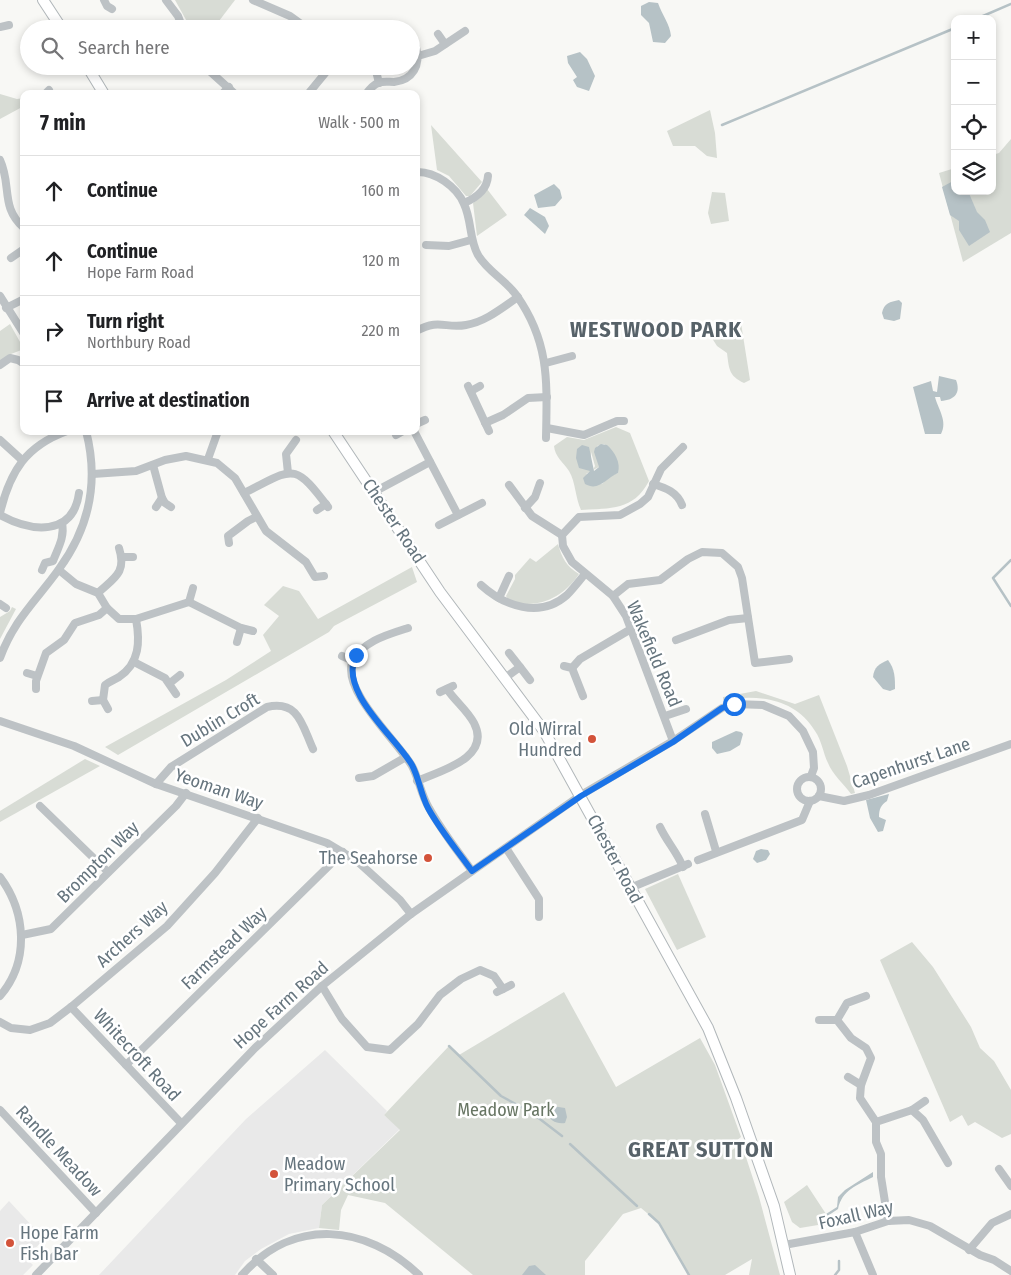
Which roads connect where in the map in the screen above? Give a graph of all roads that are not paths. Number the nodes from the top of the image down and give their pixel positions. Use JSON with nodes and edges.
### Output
{"nodes":[{"id":1,"x":44,"y":0,"type":"edge"},
{"id":2,"x":166,"y":0,"type":"edge"},
{"id":3,"x":253,"y":0,"type":"edge"},
{"id":4,"x":56,"y":20,"type":"edge"},
{"id":5,"x":180,"y":20,"type":"edge"},
{"id":6,"x":294,"y":20,"type":"edge"},
{"id":7,"x":9,"y":25,"type":"dead end"},
{"id":8,"x":0,"y":28,"type":"edge"},
{"id":9,"x":465,"y":31,"type":"dead end"},
{"id":10,"x":438,"y":34,"type":"dead end"},
{"id":11,"x":445,"y":44,"type":"junction"},
{"id":12,"x":420,"y":51,"type":"edge"},
{"id":13,"x":92,"y":75,"type":"edge"},
{"id":14,"x":215,"y":75,"type":"edge"},
{"id":15,"x":324,"y":75,"type":"edge"},
{"id":16,"x":377,"y":75,"type":"edge"},
{"id":17,"x":410,"y":75,"type":"edge"},
{"id":18,"x":379,"y":83,"type":"junction"},
{"id":19,"x":229,"y":87,"type":"junction"},
{"id":20,"x":101,"y":90,"type":"edge"},
{"id":21,"x":226,"y":90,"type":"edge"},
{"id":22,"x":232,"y":90,"type":"edge"},
{"id":23,"x":311,"y":90,"type":"edge"},
{"id":24,"x":371,"y":90,"type":"edge"},
{"id":25,"x":0,"y":160,"type":"edge"},
{"id":26,"x":420,"y":172,"type":"edge"},
{"id":27,"x":489,"y":181,"type":"dead end"},
{"id":28,"x":464,"y":203,"type":"junction"},
{"id":29,"x":20,"y":224,"type":"edge"},
{"id":30,"x":471,"y":240,"type":"junction"},
{"id":31,"x":20,"y":251,"type":"edge"},
{"id":32,"x":432,"y":256,"type":"dead end"},
{"id":33,"x":11,"y":258,"type":"dead end"},
{"id":34,"x":0,"y":296,"type":"edge"},
{"id":35,"x":518,"y":297,"type":"junction"},
{"id":36,"x":20,"y":302,"type":"edge"},
{"id":37,"x":6,"y":308,"type":"junction"},
{"id":38,"x":20,"y":328,"type":"edge"},
{"id":39,"x":420,"y":329,"type":"edge"},
{"id":40,"x":572,"y":356,"type":"dead end"},
{"id":41,"x":20,"y":361,"type":"edge"},
{"id":42,"x":546,"y":362,"type":"junction"},
{"id":43,"x":0,"y":365,"type":"edge"},
{"id":44,"x":480,"y":386,"type":"dead end"},
{"id":45,"x":546,"y":397,"type":"junction"},
{"id":46,"x":619,"y":418,"type":"dead end"},
{"id":47,"x":425,"y":420,"type":"dead end"},
{"id":48,"x":420,"y":422,"type":"edge"},
{"id":49,"x":485,"y":423,"type":"junction"},
{"id":50,"x":547,"y":428,"type":"junction"},
{"id":51,"x":489,"y":431,"type":"dead end"},
{"id":52,"x":59,"y":435,"type":"edge"},
{"id":53,"x":87,"y":435,"type":"edge"},
{"id":54,"x":217,"y":435,"type":"edge"},
{"id":55,"x":336,"y":435,"type":"edge"},
{"id":56,"x":416,"y":435,"type":"edge"},
{"id":57,"x":546,"y":438,"type":"dead end"},
{"id":58,"x":0,"y":440,"type":"edge"},
{"id":59,"x":296,"y":440,"type":"dead end"},
{"id":60,"x":683,"y":447,"type":"dead end"},
{"id":61,"x":208,"y":459,"type":"junction"},
{"id":62,"x":22,"y":460,"type":"junction"},
{"id":63,"x":430,"y":462,"type":"junction"},
{"id":64,"x":153,"y":465,"type":"junction"},
{"id":65,"x":288,"y":473,"type":"junction"},
{"id":66,"x":93,"y":474,"type":"junction"},
{"id":67,"x":540,"y":483,"type":"dead end"},
{"id":68,"x":654,"y":484,"type":"junction"},
{"id":69,"x":509,"y":485,"type":"dead end"},
{"id":70,"x":374,"y":492,"type":"junction"},
{"id":71,"x":79,"y":493,"type":"dead end"},
{"id":72,"x":244,"y":493,"type":"junction"},
{"id":73,"x":162,"y":498,"type":"junction"},
{"id":74,"x":682,"y":500,"type":"dead end"},
{"id":75,"x":482,"y":503,"type":"dead end"},
{"id":76,"x":156,"y":507,"type":"dead end"},
{"id":77,"x":171,"y":507,"type":"dead end"},
{"id":78,"x":525,"y":508,"type":"junction"},
{"id":79,"x":317,"y":510,"type":"dead end"},
{"id":80,"x":0,"y":514,"type":"edge"},
{"id":81,"x":458,"y":515,"type":"junction"},
{"id":82,"x":256,"y":517,"type":"junction"},
{"id":83,"x":62,"y":523,"type":"junction"},
{"id":84,"x":439,"y":525,"type":"dead end"},
{"id":85,"x":562,"y":535,"type":"junction"},
{"id":86,"x":226,"y":538,"type":"dead end"},
{"id":87,"x":119,"y":548,"type":"dead end"},
{"id":88,"x":122,"y":557,"type":"junction"},
{"id":89,"x":133,"y":557,"type":"dead end"},
{"id":90,"x":42,"y":570,"type":"dead end"},
{"id":91,"x":59,"y":570,"type":"junction"},
{"id":92,"x":585,"y":574,"type":"junction"},
{"id":93,"x":509,"y":576,"type":"dead end"},
{"id":94,"x":312,"y":584,"type":"dead end"},
{"id":95,"x":481,"y":585,"type":"dead end"},
{"id":96,"x":193,"y":588,"type":"dead end"},
{"id":97,"x":98,"y":594,"type":"junction"},
{"id":98,"x":613,"y":596,"type":"junction"},
{"id":99,"x":499,"y":598,"type":"junction"},
{"id":100,"x":189,"y":602,"type":"junction"},
{"id":101,"x":107,"y":608,"type":"junction"},
{"id":102,"x":748,"y":618,"type":"junction"},
{"id":103,"x":136,"y":619,"type":"junction"},
{"id":104,"x":241,"y":628,"type":"junction"},
{"id":105,"x":408,"y":628,"type":"dead end"},
{"id":106,"x":631,"y":629,"type":"junction"},
{"id":107,"x":253,"y":631,"type":"dead end"},
{"id":108,"x":392,"y":633,"type":"junction"},
{"id":109,"x":676,"y":640,"type":"dead end"},
{"id":110,"x":237,"y":642,"type":"dead end"},
{"id":111,"x":395,"y":642,"type":"dead end"},
{"id":112,"x":509,"y":653,"type":"dead end"},
{"id":113,"x":342,"y":656,"type":"dead end"},
{"id":114,"x":0,"y":658,"type":"edge"},
{"id":115,"x":790,"y":659,"type":"dead end"},
{"id":116,"x":354,"y":661,"type":"junction"},
{"id":117,"x":134,"y":662,"type":"junction"},
{"id":118,"x":564,"y":666,"type":"dead end"},
{"id":119,"x":520,"y":667,"type":"junction"},
{"id":120,"x":572,"y":668,"type":"junction"},
{"id":121,"x":27,"y":673,"type":"dead end"},
{"id":122,"x":180,"y":675,"type":"dead end"},
{"id":123,"x":37,"y":676,"type":"junction"},
{"id":124,"x":505,"y":678,"type":"junction"},
{"id":125,"x":530,"y":680,"type":"dead end"},
{"id":126,"x":170,"y":683,"type":"junction"},
{"id":127,"x":36,"y":689,"type":"dead end"},
{"id":128,"x":447,"y":689,"type":"dead end"},
{"id":129,"x":176,"y":694,"type":"dead end"},
{"id":130,"x":583,"y":696,"type":"dead end"},
{"id":131,"x":103,"y":700,"type":"junction"},
{"id":132,"x":92,"y":701,"type":"dead end"},
{"id":133,"x":108,"y":709,"type":"dead end"},
{"id":134,"x":686,"y":709,"type":"dead end"},
{"id":135,"x":664,"y":716,"type":"junction"},
{"id":136,"x":0,"y":721,"type":"edge"},
{"id":137,"x":673,"y":742,"type":"junction"},
{"id":138,"x":1011,"y":744,"type":"edge"},
{"id":139,"x":313,"y":749,"type":"dead end"},
{"id":140,"x":406,"y":757,"type":"junction"},
{"id":141,"x":811,"y":776,"type":"junction"},
{"id":142,"x":359,"y":778,"type":"dead end"},
{"id":143,"x":417,"y":781,"type":"junction"},
{"id":144,"x":156,"y":784,"type":"junction"},
{"id":145,"x":186,"y":793,"type":"junction"},
{"id":146,"x":581,"y":796,"type":"junction"},
{"id":147,"x":819,"y":796,"type":"junction"},
{"id":148,"x":810,"y":801,"type":"junction"},
{"id":149,"x":45,"y":807,"type":"dead end"},
{"id":150,"x":705,"y":814,"type":"dead end"},
{"id":151,"x":258,"y":818,"type":"junction"},
{"id":152,"x":660,"y":828,"type":"dead end"},
{"id":153,"x":506,"y":848,"type":"junction"},
{"id":154,"x":716,"y":851,"type":"junction"},
{"id":155,"x":343,"y":852,"type":"junction"},
{"id":156,"x":698,"y":860,"type":"dead end"},
{"id":157,"x":472,"y":871,"type":"junction"},
{"id":158,"x":108,"y":872,"type":"junction"},
{"id":159,"x":0,"y":877,"type":"edge"},
{"id":160,"x":630,"y":888,"type":"junction"},
{"id":161,"x":411,"y":914,"type":"junction"},
{"id":162,"x":539,"y":917,"type":"dead end"},
{"id":163,"x":22,"y":935,"type":"junction"},
{"id":164,"x":322,"y":986,"type":"junction"},
{"id":165,"x":504,"y":989,"type":"dead end"},
{"id":166,"x":0,"y":996,"type":"edge"},
{"id":167,"x":866,"y":996,"type":"dead end"},
{"id":168,"x":71,"y":1007,"type":"junction"},
{"id":169,"x":819,"y":1020,"type":"dead end"},
{"id":170,"x":837,"y":1020,"type":"junction"},
{"id":171,"x":0,"y":1022,"type":"edge"},
{"id":172,"x":126,"y":1065,"type":"junction"},
{"id":173,"x":848,"y":1077,"type":"dead end"},
{"id":174,"x":861,"y":1085,"type":"junction"},
{"id":175,"x":925,"y":1101,"type":"dead end"},
{"id":176,"x":0,"y":1110,"type":"edge"},
{"id":177,"x":912,"y":1110,"type":"junction"},
{"id":178,"x":876,"y":1122,"type":"junction"},
{"id":179,"x":180,"y":1123,"type":"junction"},
{"id":180,"x":948,"y":1163,"type":"dead end"},
{"id":181,"x":999,"y":1169,"type":"dead end"},
{"id":182,"x":1011,"y":1186,"type":"edge"},
{"id":183,"x":96,"y":1213,"type":"junction"},
{"id":184,"x":1011,"y":1214,"type":"edge"},
{"id":185,"x":888,"y":1221,"type":"junction"},
{"id":186,"x":855,"y":1232,"type":"junction"},
{"id":187,"x":784,"y":1245,"type":"junction"},
{"id":188,"x":969,"y":1250,"type":"junction"},
{"id":189,"x":256,"y":1259,"type":"junction"},
{"id":190,"x":1011,"y":1271,"type":"edge"},
{"id":191,"x":36,"y":1275,"type":"edge"},
{"id":192,"x":242,"y":1275,"type":"edge"},
{"id":193,"x":273,"y":1275,"type":"edge"},
{"id":194,"x":419,"y":1275,"type":"edge"},
{"id":195,"x":790,"y":1275,"type":"edge"},
{"id":196,"x":873,"y":1275,"type":"edge"}],
"edges":[{"from":1,"to":4,"type":"main road"},
{"from":2,"to":5,"type":"street"},
{"from":3,"to":6,"type":"street"},
{"from":7,"to":8,"type":"street"},
{"from":9,"to":11,"type":"street"},
{"from":10,"to":11,"type":"street"},
{"from":11,"to":12,"type":"street"},
{"from":13,"to":20,"type":"main road"},
{"from":14,"to":19,"type":"street"},
{"from":15,"to":23,"type":"street"},
{"from":16,"to":18,"type":"street"},
{"from":17,"to":18,"type":"street"},
{"from":18,"to":24,"type":"street"},
{"from":19,"to":21,"type":"street"},
{"from":19,"to":22,"type":"street"},
{"from":25,"to":29,"type":"street"},
{"from":26,"to":28,"type":"street"},
{"from":27,"to":28,"type":"street"},
{"from":28,"to":30,"type":"street"},
{"from":30,"to":32,"type":"street"},
{"from":30,"to":35,"type":"street"},
{"from":31,"to":33,"type":"street"},
{"from":34,"to":37,"type":"street"},
{"from":35,"to":39,"type":"street"},
{"from":35,"to":42,"type":"street"},
{"from":36,"to":37,"type":"street"},
{"from":37,"to":38,"type":"street"},
{"from":40,"to":42,"type":"street"},
{"from":41,"to":43,"type":"street"},
{"from":42,"to":45,"type":"street"},
{"from":44,"to":49,"type":"street"},
{"from":45,"to":49,"type":"street"},
{"from":45,"to":50,"type":"street"},
{"from":46,"to":50,"type":"street"},
{"from":47,"to":48,"type":"street"},
{"from":49,"to":51,"type":"street"},
{"from":50,"to":57,"type":"street"},
{"from":52,"to":62,"type":"street"},
{"from":53,"to":66,"type":"street"},
{"from":54,"to":61,"type":"street"},
{"from":55,"to":70,"type":"main road","name":"Chester Road"},
{"from":56,"to":63,"type":"street"},
{"from":58,"to":62,"type":"street"},
{"from":59,"to":65,"type":"street"},
{"from":60,"to":68,"type":"street"},
{"from":61,"to":64,"type":"street"},
{"from":61,"to":72,"type":"street"},
{"from":62,"to":80,"type":"street"},
{"from":63,"to":70,"type":"street"},
{"from":63,"to":81,"type":"street"},
{"from":64,"to":66,"type":"street"},
{"from":64,"to":73,"type":"street"},
{"from":65,"to":72,"type":"street"},
{"from":65,"to":79,"type":"street"},
{"from":66,"to":91,"type":"street"},
{"from":67,"to":78,"type":"street"},
{"from":68,"to":74,"type":"street"},
{"from":68,"to":85,"type":"street"},
{"from":69,"to":78,"type":"street"},
{"from":70,"to":124,"type":"main road","name":"Chester Road"},
{"from":71,"to":83,"type":"street"},
{"from":72,"to":82,"type":"street"},
{"from":73,"to":76,"type":"street"},
{"from":73,"to":77,"type":"street"},
{"from":75,"to":81,"type":"street"},
{"from":78,"to":85,"type":"street"},
{"from":80,"to":83,"type":"street"},
{"from":81,"to":84,"type":"street"},
{"from":82,"to":86,"type":"street"},
{"from":82,"to":94,"type":"street"},
{"from":83,"to":90,"type":"street"},
{"from":85,"to":92,"type":"street","name":"Wakefield Road"},
{"from":87,"to":88,"type":"street"},
{"from":88,"to":89,"type":"street"},
{"from":88,"to":97,"type":"street"},
{"from":91,"to":97,"type":"street"},
{"from":91,"to":114,"type":"street"},
{"from":92,"to":98,"type":"street","name":"Wakefield Road"},
{"from":92,"to":99,"type":"street"},
{"from":93,"to":99,"type":"street"},
{"from":95,"to":99,"type":"street"},
{"from":96,"to":100,"type":"street"},
{"from":97,"to":101,"type":"street"},
{"from":98,"to":102,"type":"street"},
{"from":98,"to":106,"type":"street","name":"Wakefield Road"},
{"from":100,"to":103,"type":"street"},
{"from":100,"to":104,"type":"street"},
{"from":101,"to":103,"type":"street"},
{"from":101,"to":123,"type":"street"},
{"from":102,"to":109,"type":"street"},
{"from":102,"to":115,"type":"street"},
{"from":103,"to":117,"type":"street"},
{"from":104,"to":107,"type":"street"},
{"from":104,"to":110,"type":"street"},
{"from":105,"to":108,"type":"street"},
{"from":106,"to":120,"type":"street"},
{"from":106,"to":135,"type":"street","name":"Wakefield Road"},
{"from":108,"to":111,"type":"street"},
{"from":108,"to":116,"type":"street"},
{"from":112,"to":119,"type":"street"},
{"from":113,"to":116,"type":"street"},
{"from":116,"to":140,"type":"street"},
{"from":117,"to":126,"type":"street"},
{"from":117,"to":131,"type":"street"},
{"from":118,"to":120,"type":"street"},
{"from":119,"to":124,"type":"street"},
{"from":119,"to":125,"type":"street"},
{"from":120,"to":130,"type":"street"},
{"from":121,"to":123,"type":"street"},
{"from":122,"to":126,"type":"street"},
{"from":123,"to":127,"type":"street"},
{"from":124,"to":146,"type":"main road","name":"Chester Road"},
{"from":126,"to":129,"type":"street"},
{"from":128,"to":143,"type":"street"},
{"from":131,"to":132,"type":"street"},
{"from":131,"to":133,"type":"street"},
{"from":134,"to":135,"type":"street"},
{"from":135,"to":137,"type":"street","name":"Wakefield Road"},
{"from":136,"to":144,"type":"street","name":"Yeoman Way"},
{"from":137,"to":141,"type":"street","name":"Hope Farm Road"},
{"from":137,"to":146,"type":"street","name":"Hope Farm Road"},
{"from":138,"to":147,"type":"street","name":"Capenhurst Lane"},
{"from":139,"to":144,"type":"street","name":"Dublin Croft"},
{"from":140,"to":142,"type":"street"},
{"from":140,"to":143,"type":"street"},
{"from":141,"to":147,"type":"street"},
{"from":141,"to":148,"type":"street"},
{"from":143,"to":157,"type":"street"},
{"from":144,"to":145,"type":"street","name":"Yeoman Way"},
{"from":145,"to":151,"type":"street","name":"Yeoman Way"},
{"from":145,"to":158,"type":"street","name":"Brompton Way"},
{"from":146,"to":153,"type":"street","name":"Hope Farm Road"},
{"from":146,"to":160,"type":"main road","name":"Chester Road"},
{"from":147,"to":148,"type":"street"},
{"from":148,"to":154,"type":"street"},
{"from":149,"to":158,"type":"street"},
{"from":150,"to":154,"type":"street"},
{"from":151,"to":155,"type":"street","name":"Yeoman Way"},
{"from":151,"to":168,"type":"street","name":"Archers Way"},
{"from":152,"to":160,"type":"street"},
{"from":153,"to":157,"type":"street","name":"Hope Farm Road"},
{"from":153,"to":162,"type":"street"},
{"from":154,"to":156,"type":"street"},
{"from":155,"to":161,"type":"street","name":"Yeoman Way"},
{"from":155,"to":172,"type":"street","name":"Farmstead Way"},
{"from":157,"to":161,"type":"street","name":"Hope Farm Road"},
{"from":158,"to":163,"type":"street","name":"Brompton Way"},
{"from":159,"to":163,"type":"street"},
{"from":160,"to":187,"type":"main road","name":"Chester Road"},
{"from":161,"to":164,"type":"street","name":"Hope Farm Road"},
{"from":163,"to":166,"type":"street"},
{"from":164,"to":165,"type":"street"},
{"from":164,"to":179,"type":"street","name":"Hope Farm Road"},
{"from":167,"to":170,"type":"street"},
{"from":168,"to":171,"type":"street","name":"Archers Way"},
{"from":168,"to":172,"type":"street","name":"Whitecroft Road"},
{"from":169,"to":170,"type":"street"},
{"from":170,"to":174,"type":"street"},
{"from":172,"to":179,"type":"street","name":"Whitecroft Road"},
{"from":173,"to":174,"type":"street"},
{"from":174,"to":178,"type":"street"},
{"from":175,"to":177,"type":"street"},
{"from":176,"to":183,"type":"street","name":"Randle Meadow"},
{"from":177,"to":178,"type":"street"},
{"from":177,"to":180,"type":"street"},
{"from":178,"to":185,"type":"street"},
{"from":179,"to":183,"type":"street","name":"Hope Farm Road"},
{"from":181,"to":182,"type":"street"},
{"from":183,"to":191,"type":"street","name":"Hope Farm Road"},
{"from":184,"to":188,"type":"street"},
{"from":185,"to":186,"type":"street","name":"Foxall Way"},
{"from":185,"to":188,"type":"street","name":"Foxall Way"},
{"from":186,"to":187,"type":"street","name":"Foxall Way"},
{"from":186,"to":196,"type":"street"},
{"from":187,"to":195,"type":"main road","name":"Chester Road"},
{"from":188,"to":190,"type":"street","name":"Foxall Way"},
{"from":189,"to":192,"type":"street"},
{"from":189,"to":193,"type":"street"},
{"from":189,"to":194,"type":"street"}]}
